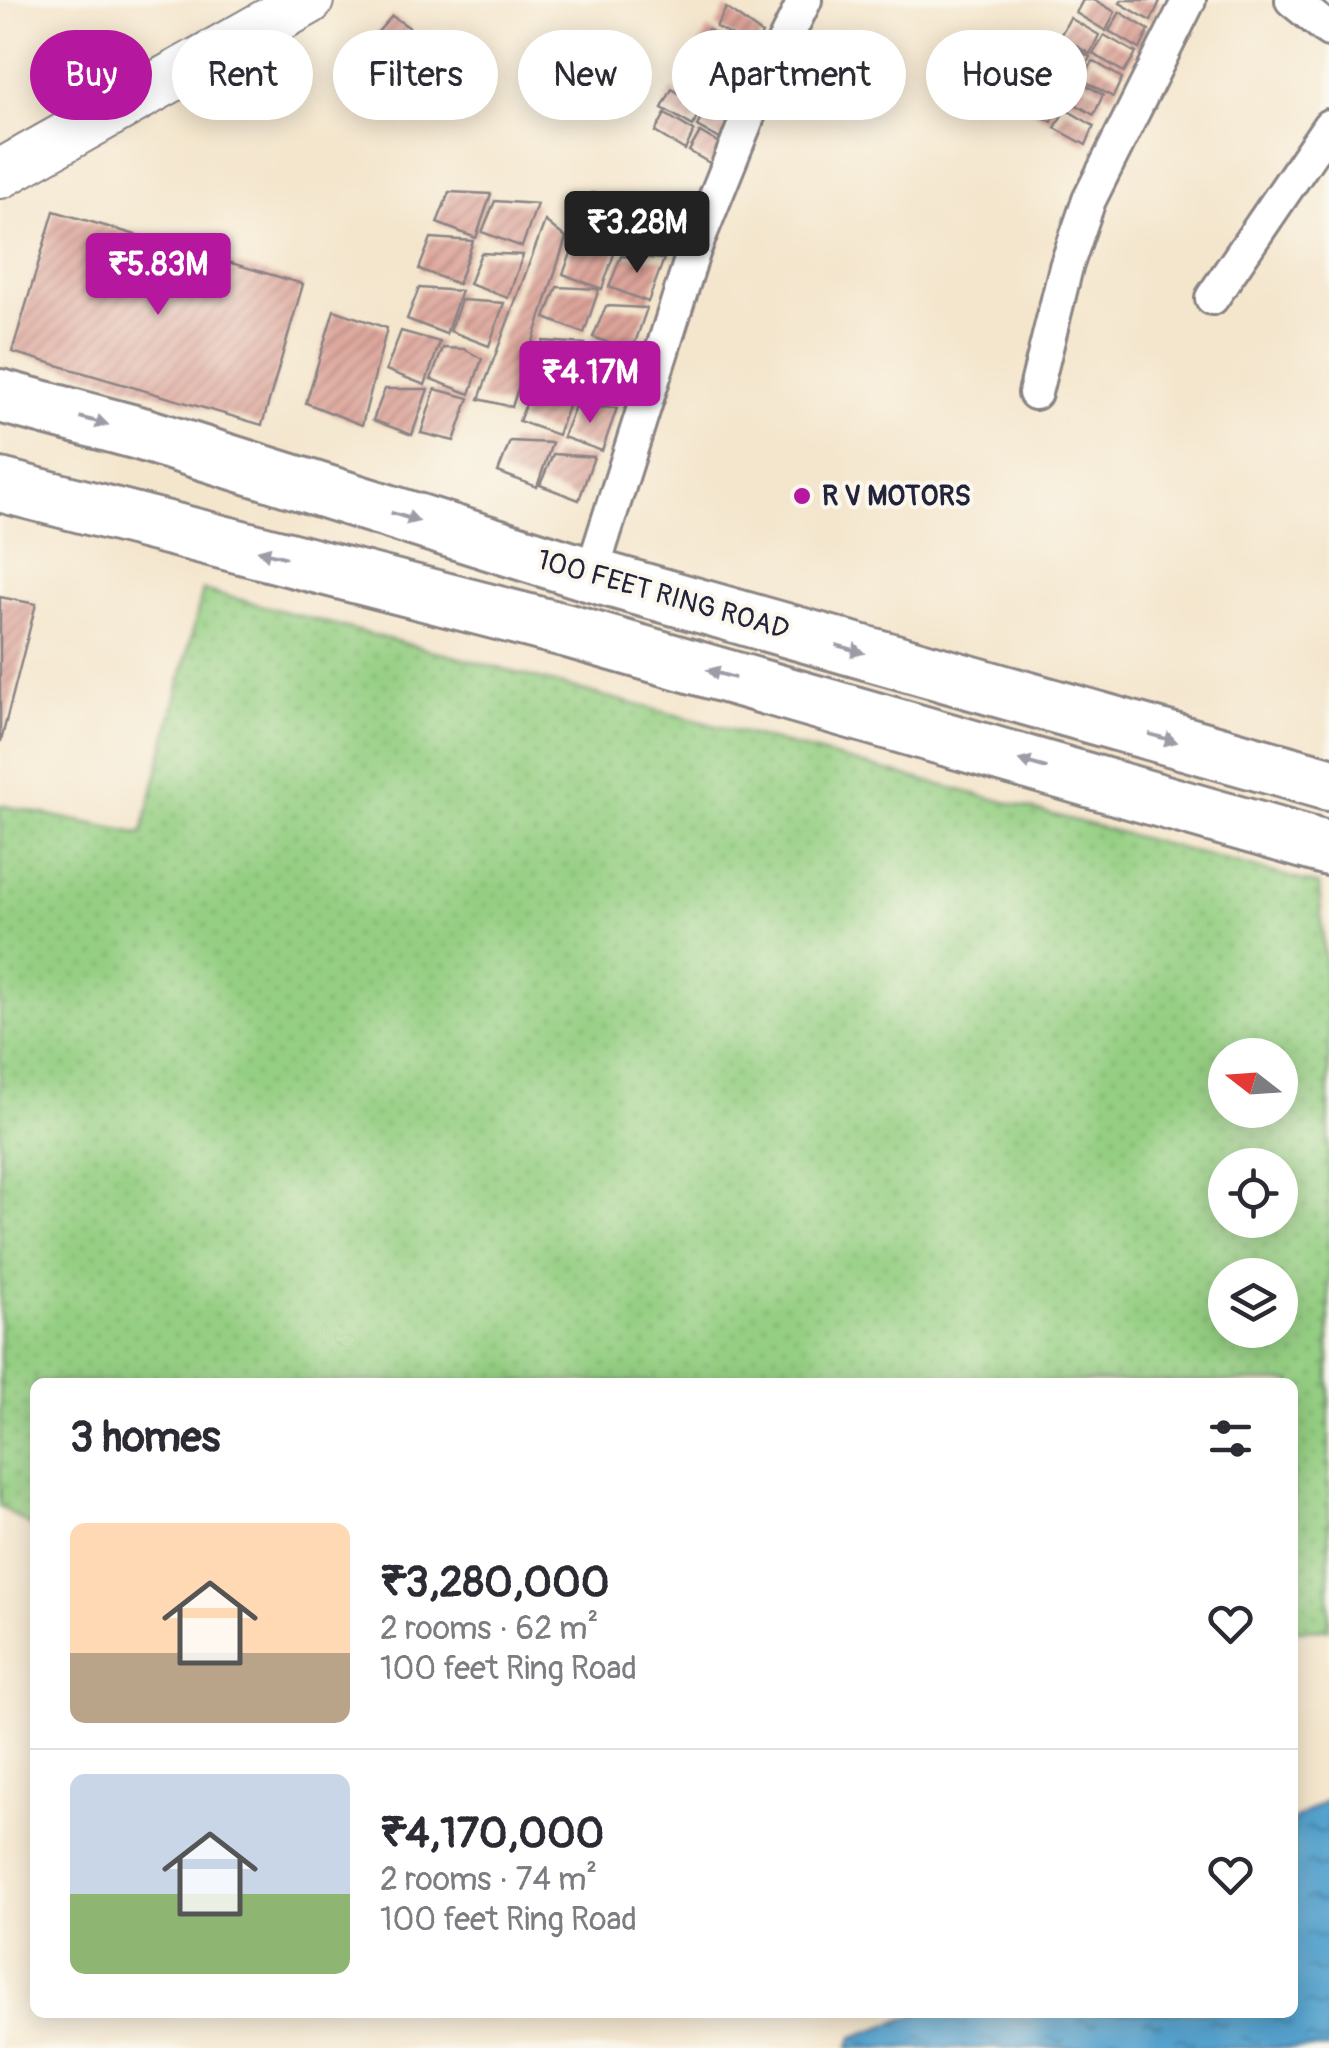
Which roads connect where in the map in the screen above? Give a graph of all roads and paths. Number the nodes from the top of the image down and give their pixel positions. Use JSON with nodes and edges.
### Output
{"nodes":[{"id":1,"x":310,"y":0,"type":"edge"},
{"id":2,"x":805,"y":0,"type":"edge"},
{"id":3,"x":1190,"y":0,"type":"edge"},
{"id":4,"x":1292,"y":0,"type":"edge"},
{"id":5,"x":1329,"y":30,"type":"edge"},
{"id":6,"x":1329,"y":126,"type":"edge"},
{"id":7,"x":0,"y":174,"type":"edge"},
{"id":8,"x":1212,"y":298,"type":"dead end"},
{"id":9,"x":1035,"y":393,"type":"dead end"},
{"id":10,"x":0,"y":396,"type":"edge"},
{"id":11,"x":0,"y":485,"type":"edge"},
{"id":12,"x":591,"y":575,"type":"junction"},
{"id":13,"x":1322,"y":775,"type":"edge"},
{"id":14,"x":1329,"y":849,"type":"edge"}],
"edges":[{"from":1,"to":7,"type":"street"},
{"from":2,"to":12,"type":"street"},
{"from":3,"to":9,"type":"street"},
{"from":4,"to":5,"type":"street"},
{"from":6,"to":8,"type":"street"},
{"from":10,"to":12,"type":"main road","name":"100 FEET RING ROAD","one_way":true},
{"from":14,"to":11,"type":"main road","one_way":true},
{"from":12,"to":13,"type":"main road","name":"100 FEET RING ROAD","one_way":true}]}
